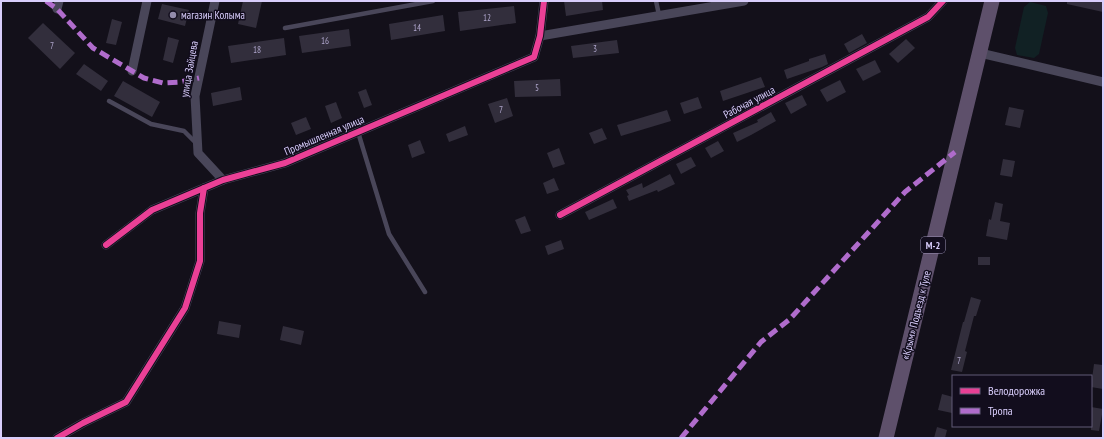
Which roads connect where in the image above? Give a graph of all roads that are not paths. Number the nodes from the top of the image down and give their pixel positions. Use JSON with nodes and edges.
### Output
{"nodes":[{"id":1,"x":147,"y":1,"type":"edge"},
{"id":2,"x":215,"y":1,"type":"edge"},
{"id":3,"x":432,"y":1,"type":"edge"},
{"id":4,"x":544,"y":1,"type":"edge"},
{"id":5,"x":656,"y":1,"type":"edge"},
{"id":6,"x":744,"y":1,"type":"edge"},
{"id":7,"x":943,"y":1,"type":"edge"},
{"id":8,"x":992,"y":1,"type":"edge"},
{"id":9,"x":659,"y":15,"type":"junction"},
{"id":10,"x":285,"y":28,"type":"dead end"},
{"id":11,"x":540,"y":36,"type":"junction"},
{"id":12,"x":980,"y":53,"type":"junction"},
{"id":13,"x":132,"y":71,"type":"dead end"},
{"id":14,"x":1103,"y":82,"type":"edge"},
{"id":15,"x":109,"y":101,"type":"dead end"},
{"id":16,"x":358,"y":132,"type":"junction"},
{"id":17,"x":198,"y":145,"type":"junction"},
{"id":18,"x":223,"y":180,"type":"junction"},
{"id":19,"x":204,"y":188,"type":"junction"},
{"id":20,"x":560,"y":215,"type":"dead end"},
{"id":21,"x":106,"y":246,"type":"dead end"},
{"id":22,"x":425,"y":292,"type":"dead end"},
{"id":23,"x":57,"y":438,"type":"edge"},
{"id":24,"x":886,"y":438,"type":"edge"}],
"edges":[{"from":1,"to":13,"type":"street"},
{"from":2,"to":17,"type":"street","name":"улица Зайцева"},
{"from":3,"to":10,"type":"lane"},
{"from":4,"to":11,"type":"street"},
{"from":5,"to":9,"type":"lane"},
{"from":6,"to":9,"type":"street"},
{"from":7,"to":20,"type":"street","name":"Рабочая улица"},
{"from":8,"to":12,"type":"main road","name":"«Крым» Подъезд к Туле"},
{"from":9,"to":11,"type":"street"},
{"from":11,"to":16,"type":"street","name":"Промышленная улица"},
{"from":12,"to":14,"type":"street"},
{"from":12,"to":24,"type":"main road","name":"«Крым» Подъезд к Туле","number":"М-2"},
{"from":15,"to":17,"type":"lane"},
{"from":16,"to":18,"type":"street","name":"Промышленная улица"},
{"from":16,"to":22,"type":"lane"},
{"from":17,"to":18,"type":"street","name":"улица Зайцева"},
{"from":18,"to":19,"type":"street","name":"Промышленная улица"},
{"from":19,"to":21,"type":"street","name":"Промышленная улица"},
{"from":19,"to":23,"type":"street"}]}
